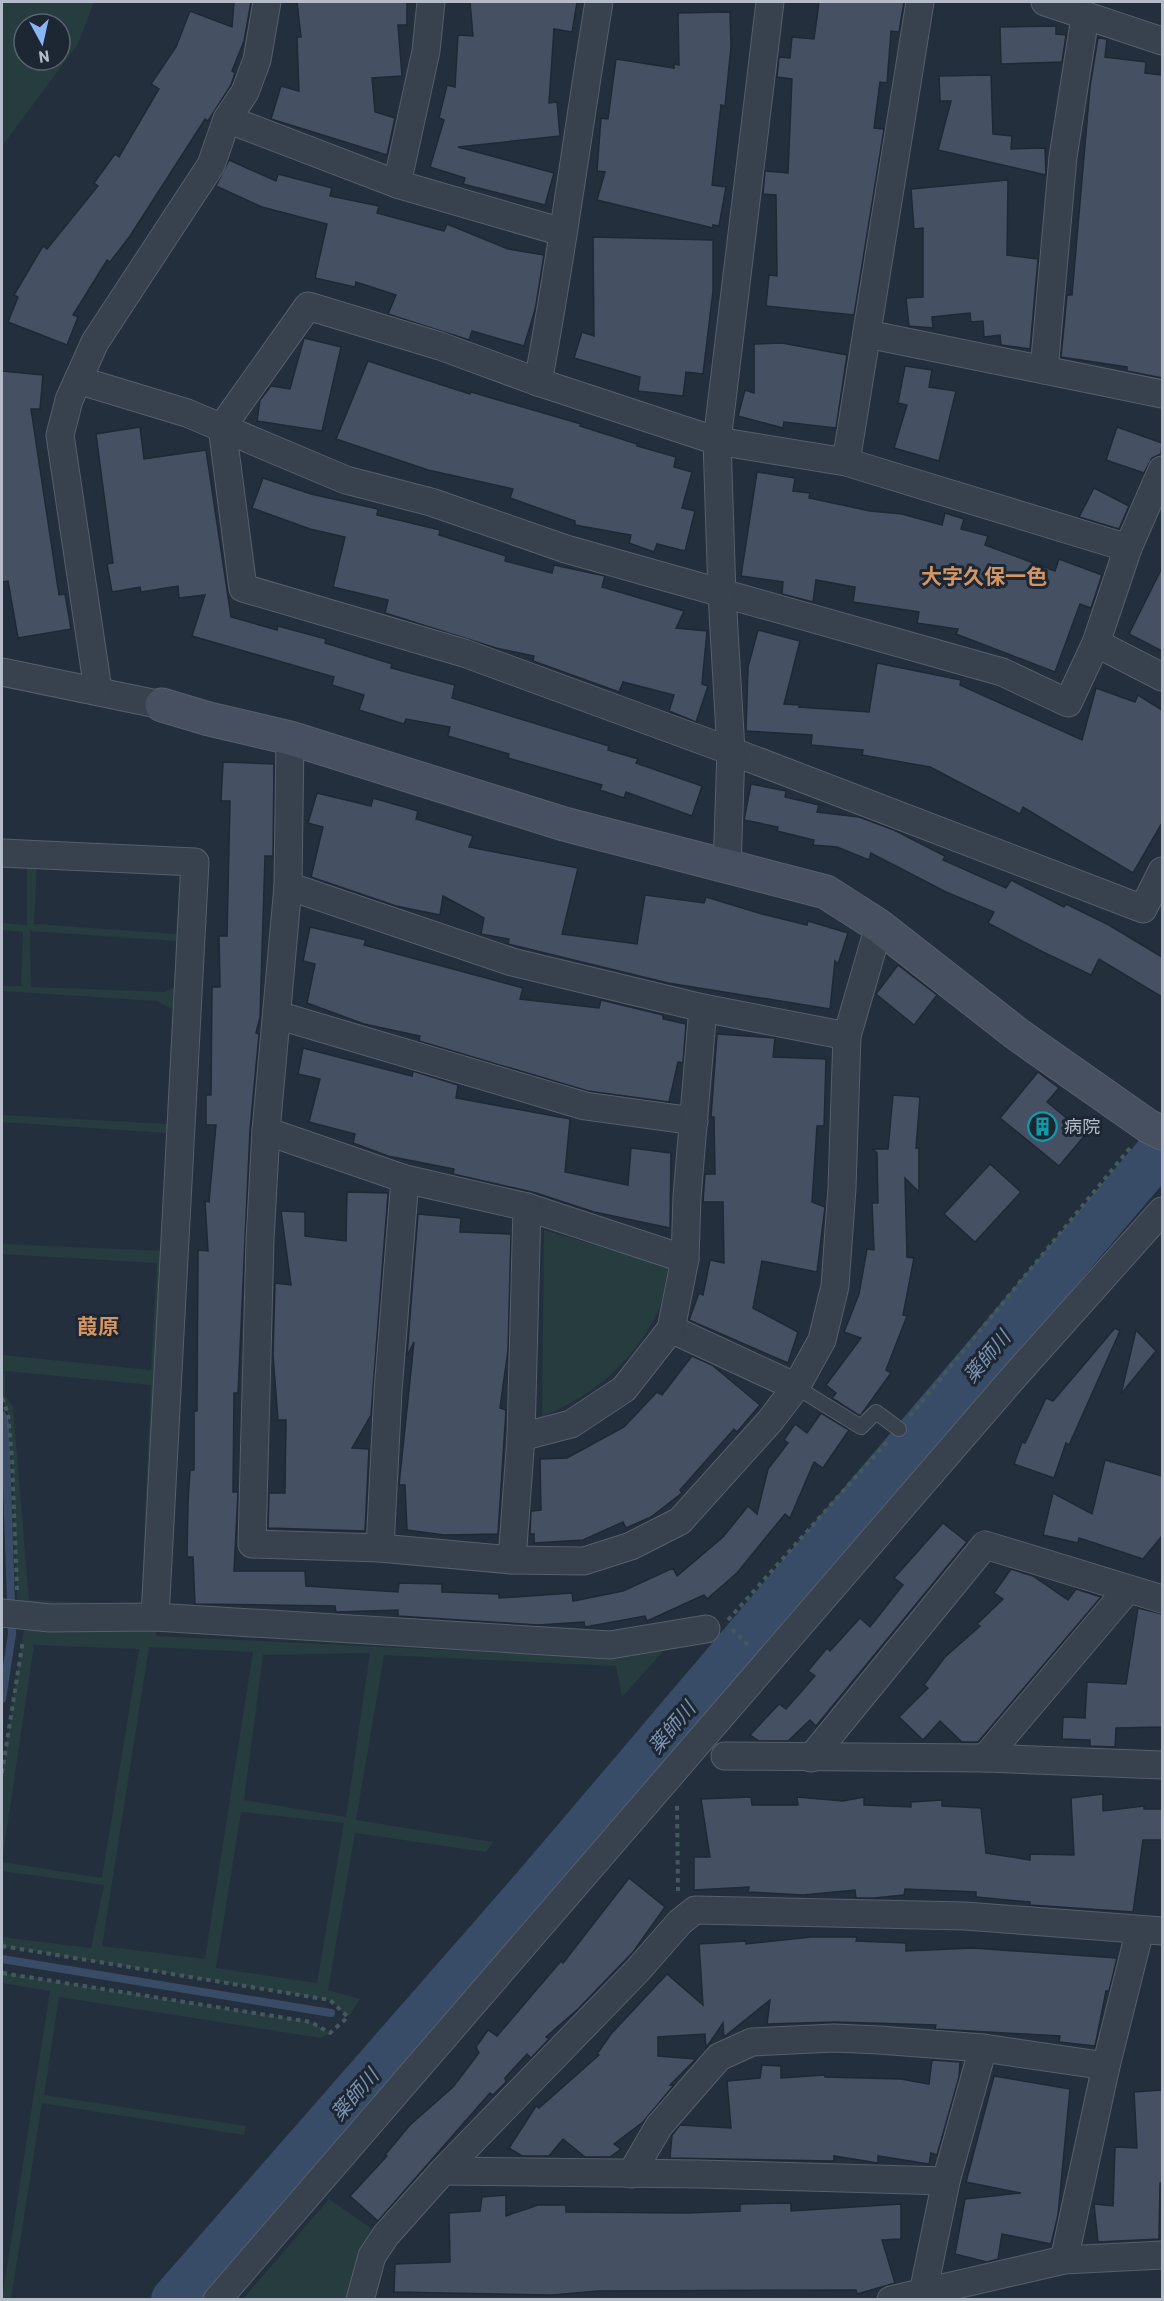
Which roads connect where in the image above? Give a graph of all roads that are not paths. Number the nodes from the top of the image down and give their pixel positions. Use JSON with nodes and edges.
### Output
{"nodes":[{"id":1,"x":267,"y":2,"type":"edge"},
{"id":2,"x":431,"y":2,"type":"edge"},
{"id":3,"x":599,"y":2,"type":"edge"},
{"id":4,"x":770,"y":2,"type":"edge"},
{"id":5,"x":920,"y":2,"type":"edge"},
{"id":6,"x":1045,"y":2,"type":"edge"},
{"id":7,"x":1085,"y":17,"type":"junction"},
{"id":8,"x":1162,"y":41,"type":"edge"},
{"id":9,"x":227,"y":119,"type":"junction"},
{"id":10,"x":397,"y":184,"type":"junction"},
{"id":11,"x":562,"y":232,"type":"junction"},
{"id":12,"x":867,"y":334,"type":"junction"},
{"id":13,"x":1044,"y":370,"type":"junction"},
{"id":14,"x":78,"y":380,"type":"junction"},
{"id":15,"x":537,"y":382,"type":"junction"},
{"id":16,"x":1162,"y":394,"type":"edge"},
{"id":17,"x":222,"y":427,"type":"junction"},
{"id":18,"x":717,"y":441,"type":"junction"},
{"id":19,"x":846,"y":462,"type":"junction"},
{"id":20,"x":1162,"y":470,"type":"edge"},
{"id":21,"x":1128,"y":548,"type":"junction"},
{"id":22,"x":722,"y":594,"type":"junction"},
{"id":23,"x":1096,"y":643,"type":"junction"},
{"id":24,"x":2,"y":672,"type":"edge"},
{"id":25,"x":1162,"y":677,"type":"edge"},
{"id":26,"x":98,"y":690,"type":"junction"},
{"id":27,"x":162,"y":705,"type":"joint"},
{"id":28,"x":290,"y":738,"type":"junction"},
{"id":29,"x":731,"y":752,"type":"junction"},
{"id":30,"x":2,"y":853,"type":"edge"},
{"id":31,"x":727,"y":868,"type":"junction"},
{"id":32,"x":1162,"y":870,"type":"edge"},
{"id":33,"x":288,"y":886,"type":"junction"},
{"id":34,"x":879,"y":926,"type":"junction"},
{"id":35,"x":703,"y":1008,"type":"junction"},
{"id":36,"x":278,"y":1015,"type":"junction"},
{"id":37,"x":847,"y":1036,"type":"junction"},
{"id":38,"x":694,"y":1120,"type":"junction"},
{"id":39,"x":1155,"y":1130,"type":"edge"},
{"id":40,"x":266,"y":1131,"type":"junction"},
{"id":41,"x":405,"y":1179,"type":"junction"},
{"id":42,"x":527,"y":1207,"type":"junction"},
{"id":43,"x":1162,"y":1211,"type":"edge"},
{"id":44,"x":685,"y":1259,"type":"junction"},
{"id":45,"x":671,"y":1329,"type":"junction"},
{"id":46,"x":796,"y":1387,"type":"junction"},
{"id":47,"x":899,"y":1429,"type":"road end"},
{"id":48,"x":522,"y":1437,"type":"junction"},
{"id":49,"x":380,"y":1548,"type":"junction"},
{"id":50,"x":513,"y":1560,"type":"junction"},
{"id":51,"x":1128,"y":1589,"type":"junction"},
{"id":52,"x":1162,"y":1599,"type":"edge"},
{"id":53,"x":15,"y":1614,"type":"edge"},
{"id":54,"x":154,"y":1617,"type":"junction"},
{"id":55,"x":716,"y":1626,"type":"road end"},
{"id":56,"x":725,"y":1756,"type":"dead end"},
{"id":57,"x":811,"y":1758,"type":"junction"},
{"id":58,"x":985,"y":1758,"type":"junction"},
{"id":59,"x":1162,"y":1765,"type":"edge"},
{"id":60,"x":1151,"y":1930,"type":"edge"},
{"id":61,"x":983,"y":2048,"type":"junction"},
{"id":62,"x":1106,"y":2066,"type":"junction"},
{"id":63,"x":443,"y":2171,"type":"junction"},
{"id":64,"x":631,"y":2174,"type":"junction"},
{"id":65,"x":946,"y":2181,"type":"junction"},
{"id":66,"x":1162,"y":2255,"type":"edge"},
{"id":67,"x":1064,"y":2260,"type":"junction"},
{"id":68,"x":922,"y":2293,"type":"junction"},
{"id":69,"x":217,"y":2300,"type":"edge"},
{"id":70,"x":360,"y":2300,"type":"edge"},
{"id":71,"x":891,"y":2300,"type":"edge"}],
"edges":[{"from":1,"to":9,"type":"street"},
{"from":2,"to":10,"type":"street"},
{"from":3,"to":11,"type":"street"},
{"from":4,"to":18,"type":"street"},
{"from":5,"to":12,"type":"street"},
{"from":6,"to":7,"type":"street"},
{"from":7,"to":8,"type":"street"},
{"from":7,"to":13,"type":"street"},
{"from":9,"to":10,"type":"street"},
{"from":9,"to":14,"type":"street"},
{"from":10,"to":11,"type":"street"},
{"from":11,"to":15,"type":"street"},
{"from":12,"to":13,"type":"street"},
{"from":12,"to":19,"type":"street"},
{"from":13,"to":16,"type":"street"},
{"from":14,"to":17,"type":"street"},
{"from":14,"to":26,"type":"street"},
{"from":15,"to":17,"type":"street"},
{"from":15,"to":18,"type":"street"},
{"from":17,"to":22,"type":"street"},
{"from":17,"to":29,"type":"street"},
{"from":18,"to":19,"type":"street"},
{"from":18,"to":22,"type":"street"},
{"from":19,"to":21,"type":"street"},
{"from":20,"to":21,"type":"street"},
{"from":21,"to":23,"type":"street"},
{"from":22,"to":23,"type":"street"},
{"from":22,"to":29,"type":"street"},
{"from":23,"to":25,"type":"street"},
{"from":24,"to":26,"type":"street"},
{"from":26,"to":27,"type":"street"},
{"from":27,"to":28,"type":"street"},
{"from":28,"to":31,"type":"street"},
{"from":28,"to":33,"type":"street"},
{"from":29,"to":31,"type":"street"},
{"from":29,"to":32,"type":"street"},
{"from":30,"to":54,"type":"street"},
{"from":31,"to":34,"type":"street"},
{"from":33,"to":35,"type":"street"},
{"from":33,"to":36,"type":"street"},
{"from":34,"to":37,"type":"street"},
{"from":34,"to":39,"type":"street"},
{"from":35,"to":37,"type":"street"},
{"from":35,"to":38,"type":"street"},
{"from":36,"to":38,"type":"street"},
{"from":36,"to":40,"type":"street"},
{"from":37,"to":46,"type":"street"},
{"from":38,"to":44,"type":"street"},
{"from":40,"to":41,"type":"street"},
{"from":40,"to":49,"type":"street"},
{"from":41,"to":42,"type":"street"},
{"from":41,"to":49,"type":"street"},
{"from":42,"to":44,"type":"street"},
{"from":42,"to":48,"type":"street"},
{"from":43,"to":69,"type":"street"},
{"from":44,"to":45,"type":"street"},
{"from":45,"to":46,"type":"street"},
{"from":45,"to":48,"type":"street"},
{"from":46,"to":47,"type":"lane"},
{"from":46,"to":50,"type":"street"},
{"from":48,"to":50,"type":"street"},
{"from":49,"to":50,"type":"street"},
{"from":51,"to":52,"type":"street"},
{"from":51,"to":57,"type":"street"},
{"from":51,"to":58,"type":"street"},
{"from":53,"to":54,"type":"street"},
{"from":54,"to":55,"type":"street"},
{"from":56,"to":57,"type":"street"},
{"from":57,"to":58,"type":"street"},
{"from":58,"to":59,"type":"street"},
{"from":60,"to":62,"type":"street"},
{"from":60,"to":63,"type":"street"},
{"from":61,"to":62,"type":"street"},
{"from":61,"to":64,"type":"street"},
{"from":61,"to":65,"type":"street"},
{"from":62,"to":67,"type":"street"},
{"from":63,"to":64,"type":"street"},
{"from":63,"to":70,"type":"street"},
{"from":64,"to":65,"type":"street"},
{"from":65,"to":68,"type":"street"},
{"from":66,"to":67,"type":"street"},
{"from":67,"to":68,"type":"street"},
{"from":68,"to":71,"type":"street"}]}
